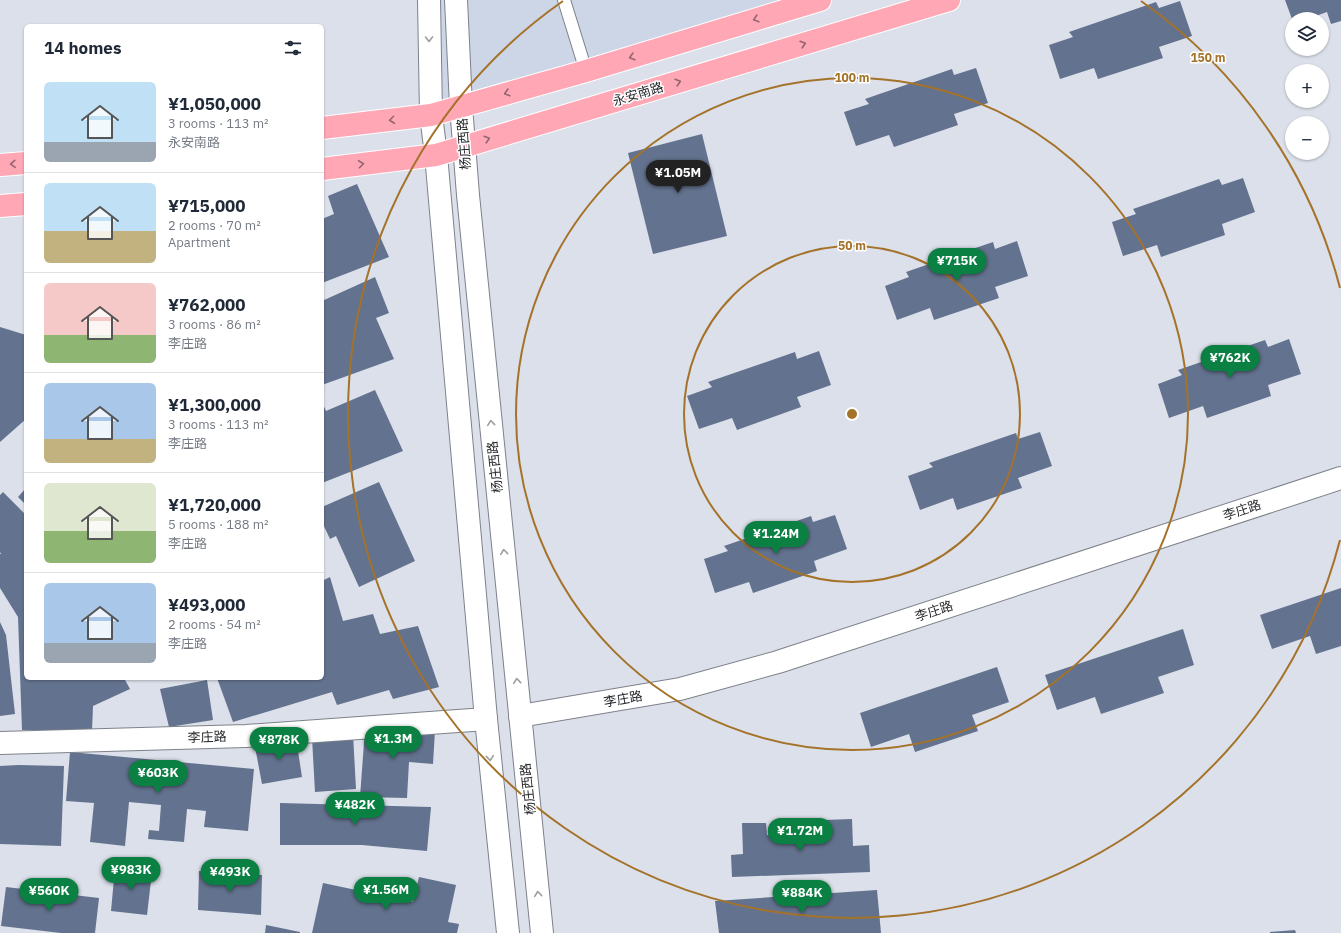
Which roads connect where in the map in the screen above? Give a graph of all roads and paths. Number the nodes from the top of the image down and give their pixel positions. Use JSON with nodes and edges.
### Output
{"nodes":[{"id":1,"x":428,"y":0,"type":"edge"},
{"id":2,"x":456,"y":0,"type":"edge"},
{"id":3,"x":564,"y":0,"type":"edge"},
{"id":4,"x":820,"y":0,"type":"edge"},
{"id":5,"x":949,"y":0,"type":"edge"},
{"id":6,"x":586,"y":71,"type":"junction"},
{"id":7,"x":461,"y":106,"type":"junction"},
{"id":8,"x":431,"y":115,"type":"junction"},
{"id":9,"x":324,"y":128,"type":"edge"},
{"id":10,"x":464,"y":146,"type":"junction"},
{"id":11,"x":436,"y":155,"type":"junction"},
{"id":12,"x":24,"y":163,"type":"edge"},
{"id":13,"x":0,"y":165,"type":"edge"},
{"id":14,"x":324,"y":169,"type":"edge"},
{"id":15,"x":24,"y":204,"type":"edge"},
{"id":16,"x":0,"y":206,"type":"edge"},
{"id":17,"x":1341,"y":478,"type":"edge"},
{"id":18,"x":520,"y":716,"type":"junction"},
{"id":19,"x":486,"y":719,"type":"junction"},
{"id":20,"x":0,"y":743,"type":"edge"},
{"id":21,"x":508,"y":933,"type":"edge"},
{"id":22,"x":542,"y":933,"type":"edge"}],
"edges":[{"from":1,"to":8,"type":"street","one_way":true},
{"from":2,"to":7,"type":"street","name":"杨庄西路"},
{"from":3,"to":6,"type":"lane"},
{"from":4,"to":6,"type":"main road","one_way":true},
{"from":10,"to":5,"type":"main road","name":"永安南路","one_way":true},
{"from":6,"to":7,"type":"main road","one_way":true},
{"from":7,"to":8,"type":"main road"},
{"from":7,"to":10,"type":"street","name":"杨庄西路"},
{"from":8,"to":9,"type":"main road","one_way":true},
{"from":8,"to":11,"type":"street"},
{"from":10,"to":11,"type":"main road","name":"永安南路"},
{"from":18,"to":10,"type":"street","name":"杨庄西路","one_way":true},
{"from":14,"to":11,"type":"main road","name":"永安南路","one_way":true},
{"from":11,"to":19,"type":"street"},
{"from":12,"to":13,"type":"main road","one_way":true},
{"from":15,"to":16,"type":"main road"},
{"from":17,"to":18,"type":"street","name":"李庄路"},
{"from":22,"to":18,"type":"street","name":"杨庄西路","one_way":true},
{"from":19,"to":20,"type":"street","name":"李庄路"},
{"from":19,"to":21,"type":"street","one_way":true}]}
